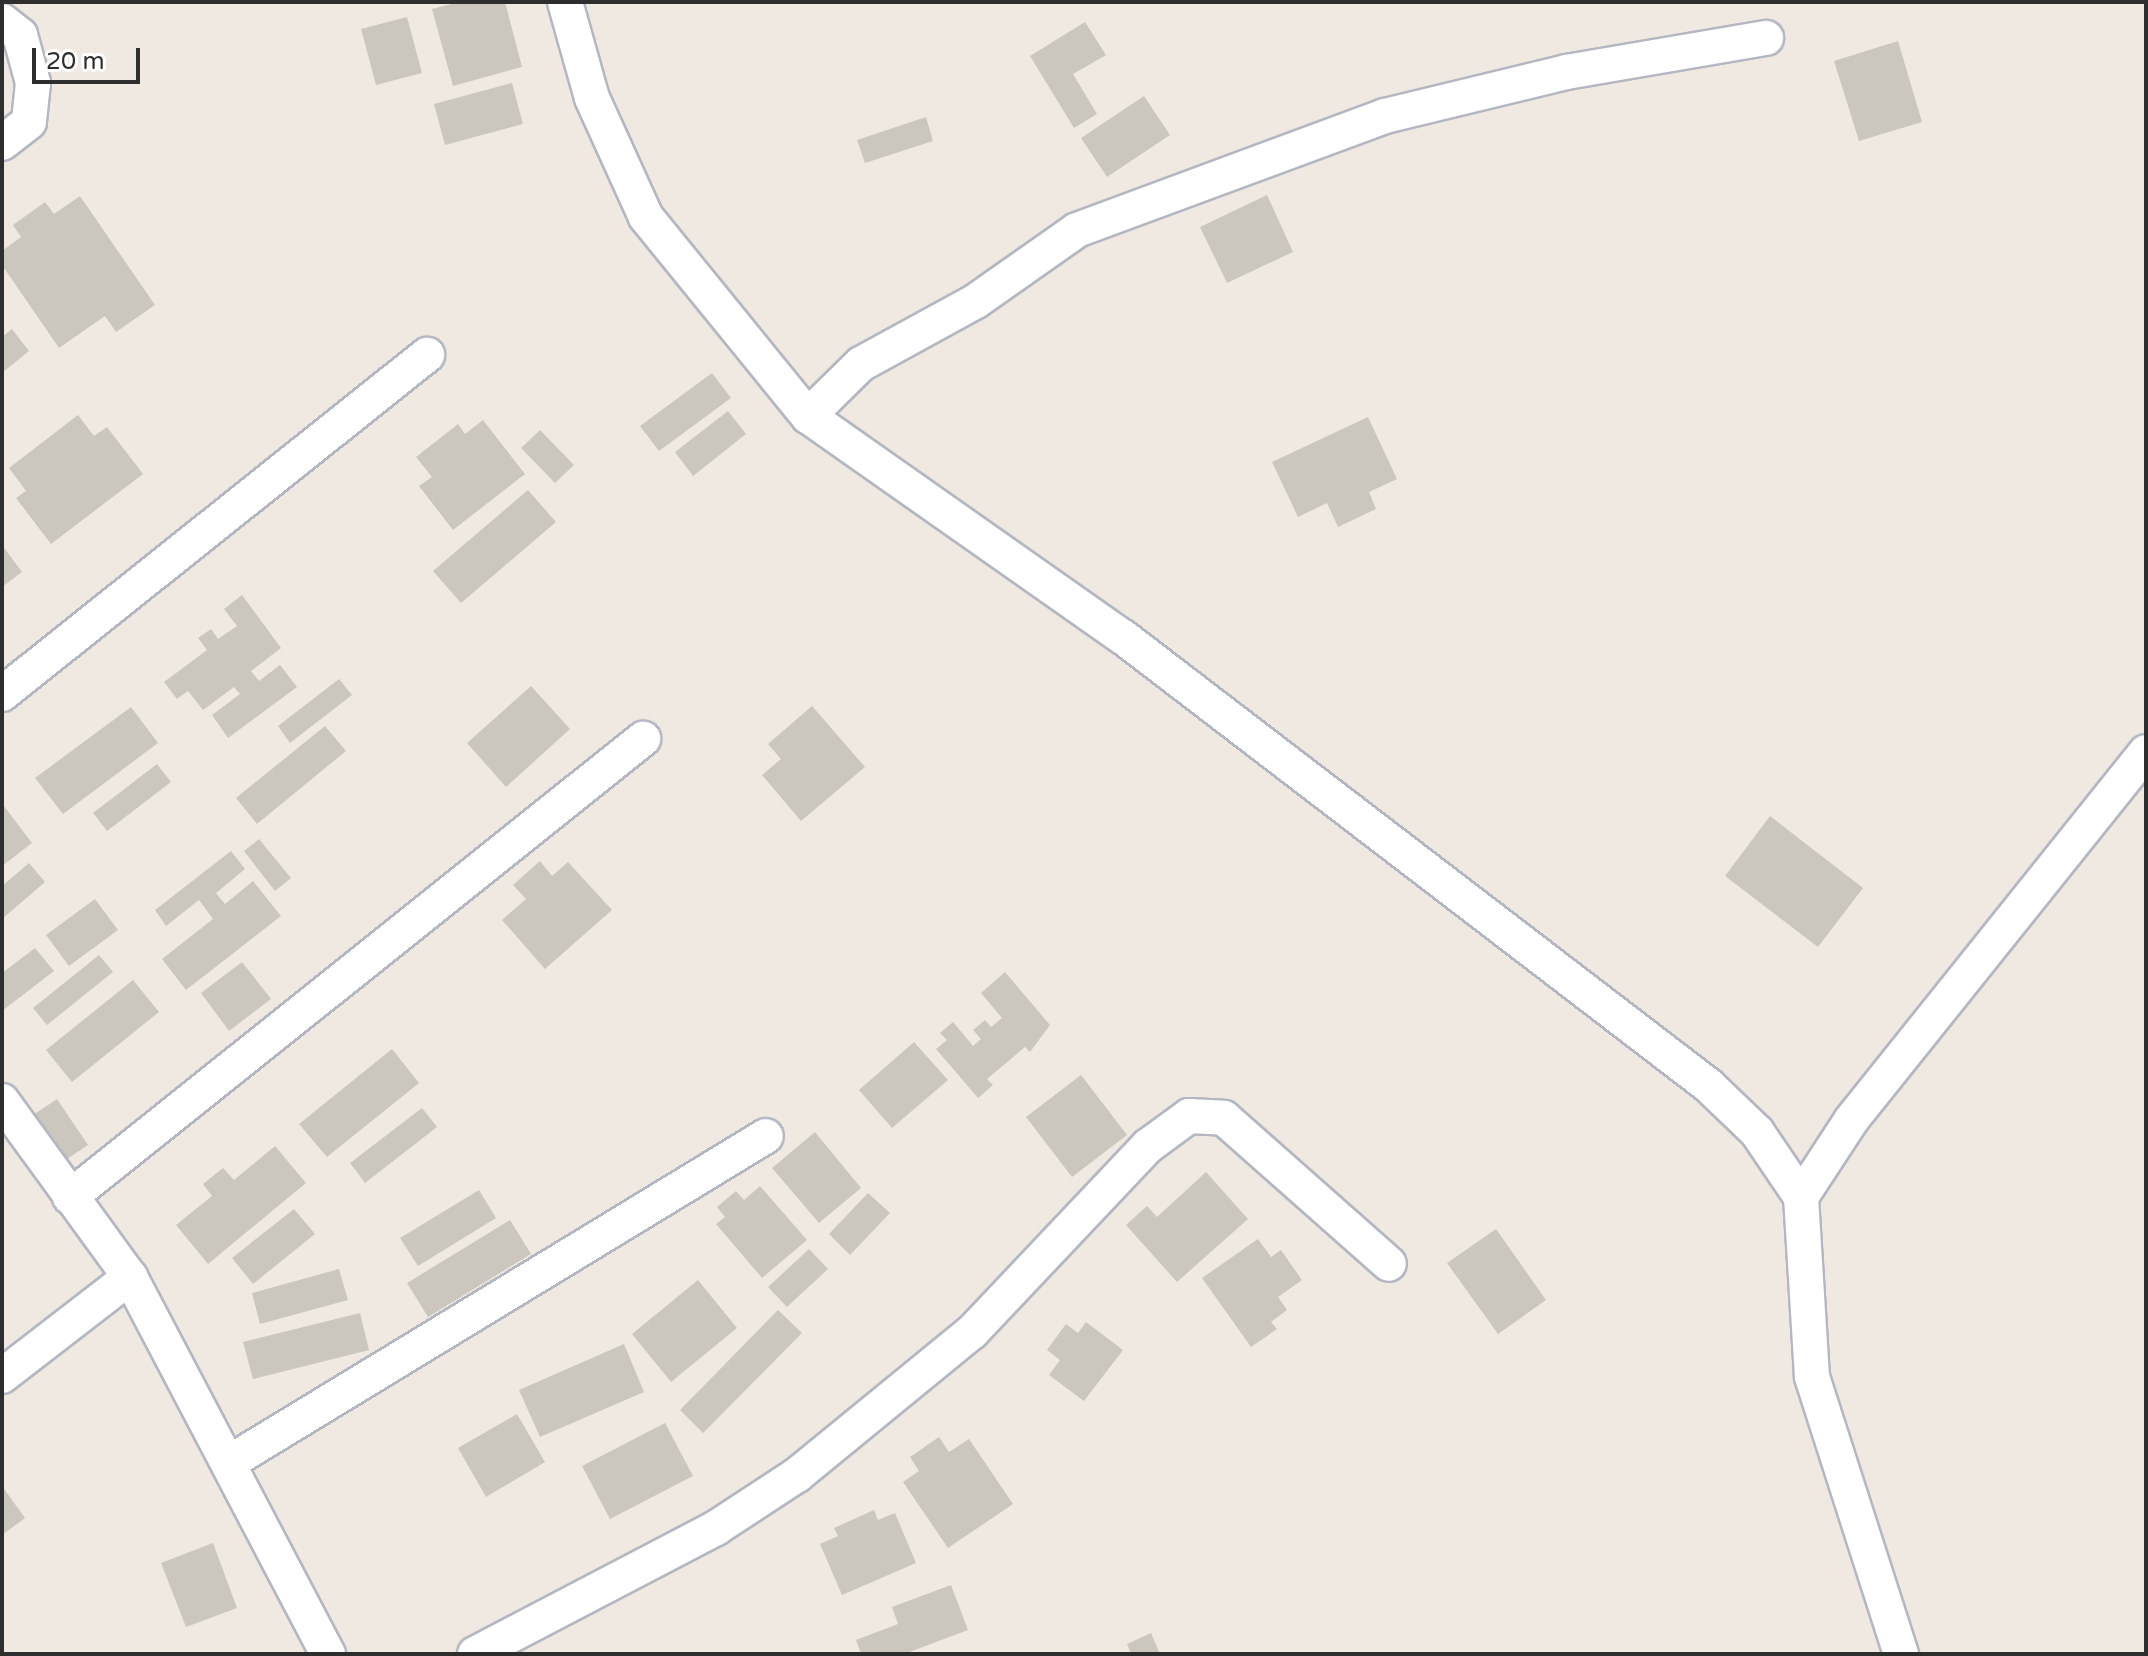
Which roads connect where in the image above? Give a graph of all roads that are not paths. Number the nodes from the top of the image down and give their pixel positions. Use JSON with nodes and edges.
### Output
{"nodes":[{"id":1,"x":565,"y":2,"type":"edge"},
{"id":2,"x":2,"y":21,"type":"edge"},
{"id":3,"x":1766,"y":38,"type":"dead end"},
{"id":4,"x":2,"y":143,"type":"edge"},
{"id":5,"x":427,"y":355,"type":"dead end"},
{"id":6,"x":808,"y":416,"type":"junction"},
{"id":7,"x":2,"y":694,"type":"edge"},
{"id":8,"x":643,"y":739,"type":"dead end"},
{"id":9,"x":2146,"y":752,"type":"edge"},
{"id":10,"x":2,"y":1101,"type":"edge"},
{"id":11,"x":766,"y":1136,"type":"dead end"},
{"id":12,"x":70,"y":1197,"type":"junction"},
{"id":13,"x":1801,"y":1197,"type":"junction"},
{"id":14,"x":1389,"y":1264,"type":"dead end"},
{"id":15,"x":130,"y":1277,"type":"junction"},
{"id":16,"x":2,"y":1376,"type":"edge"},
{"id":17,"x":230,"y":1462,"type":"junction"},
{"id":18,"x":328,"y":1654,"type":"edge"},
{"id":19,"x":475,"y":1654,"type":"edge"},
{"id":20,"x":1901,"y":1654,"type":"edge"}],
"edges":[{"from":1,"to":6,"type":"street"},
{"from":2,"to":4,"type":"street"},
{"from":3,"to":6,"type":"street"},
{"from":5,"to":7,"type":"street"},
{"from":6,"to":13,"type":"street"},
{"from":8,"to":12,"type":"street"},
{"from":9,"to":13,"type":"street"},
{"from":10,"to":12,"type":"street"},
{"from":11,"to":17,"type":"street"},
{"from":12,"to":15,"type":"street"},
{"from":13,"to":20,"type":"street"},
{"from":14,"to":19,"type":"street"},
{"from":15,"to":16,"type":"street"},
{"from":15,"to":17,"type":"street"},
{"from":17,"to":18,"type":"street"}]}
